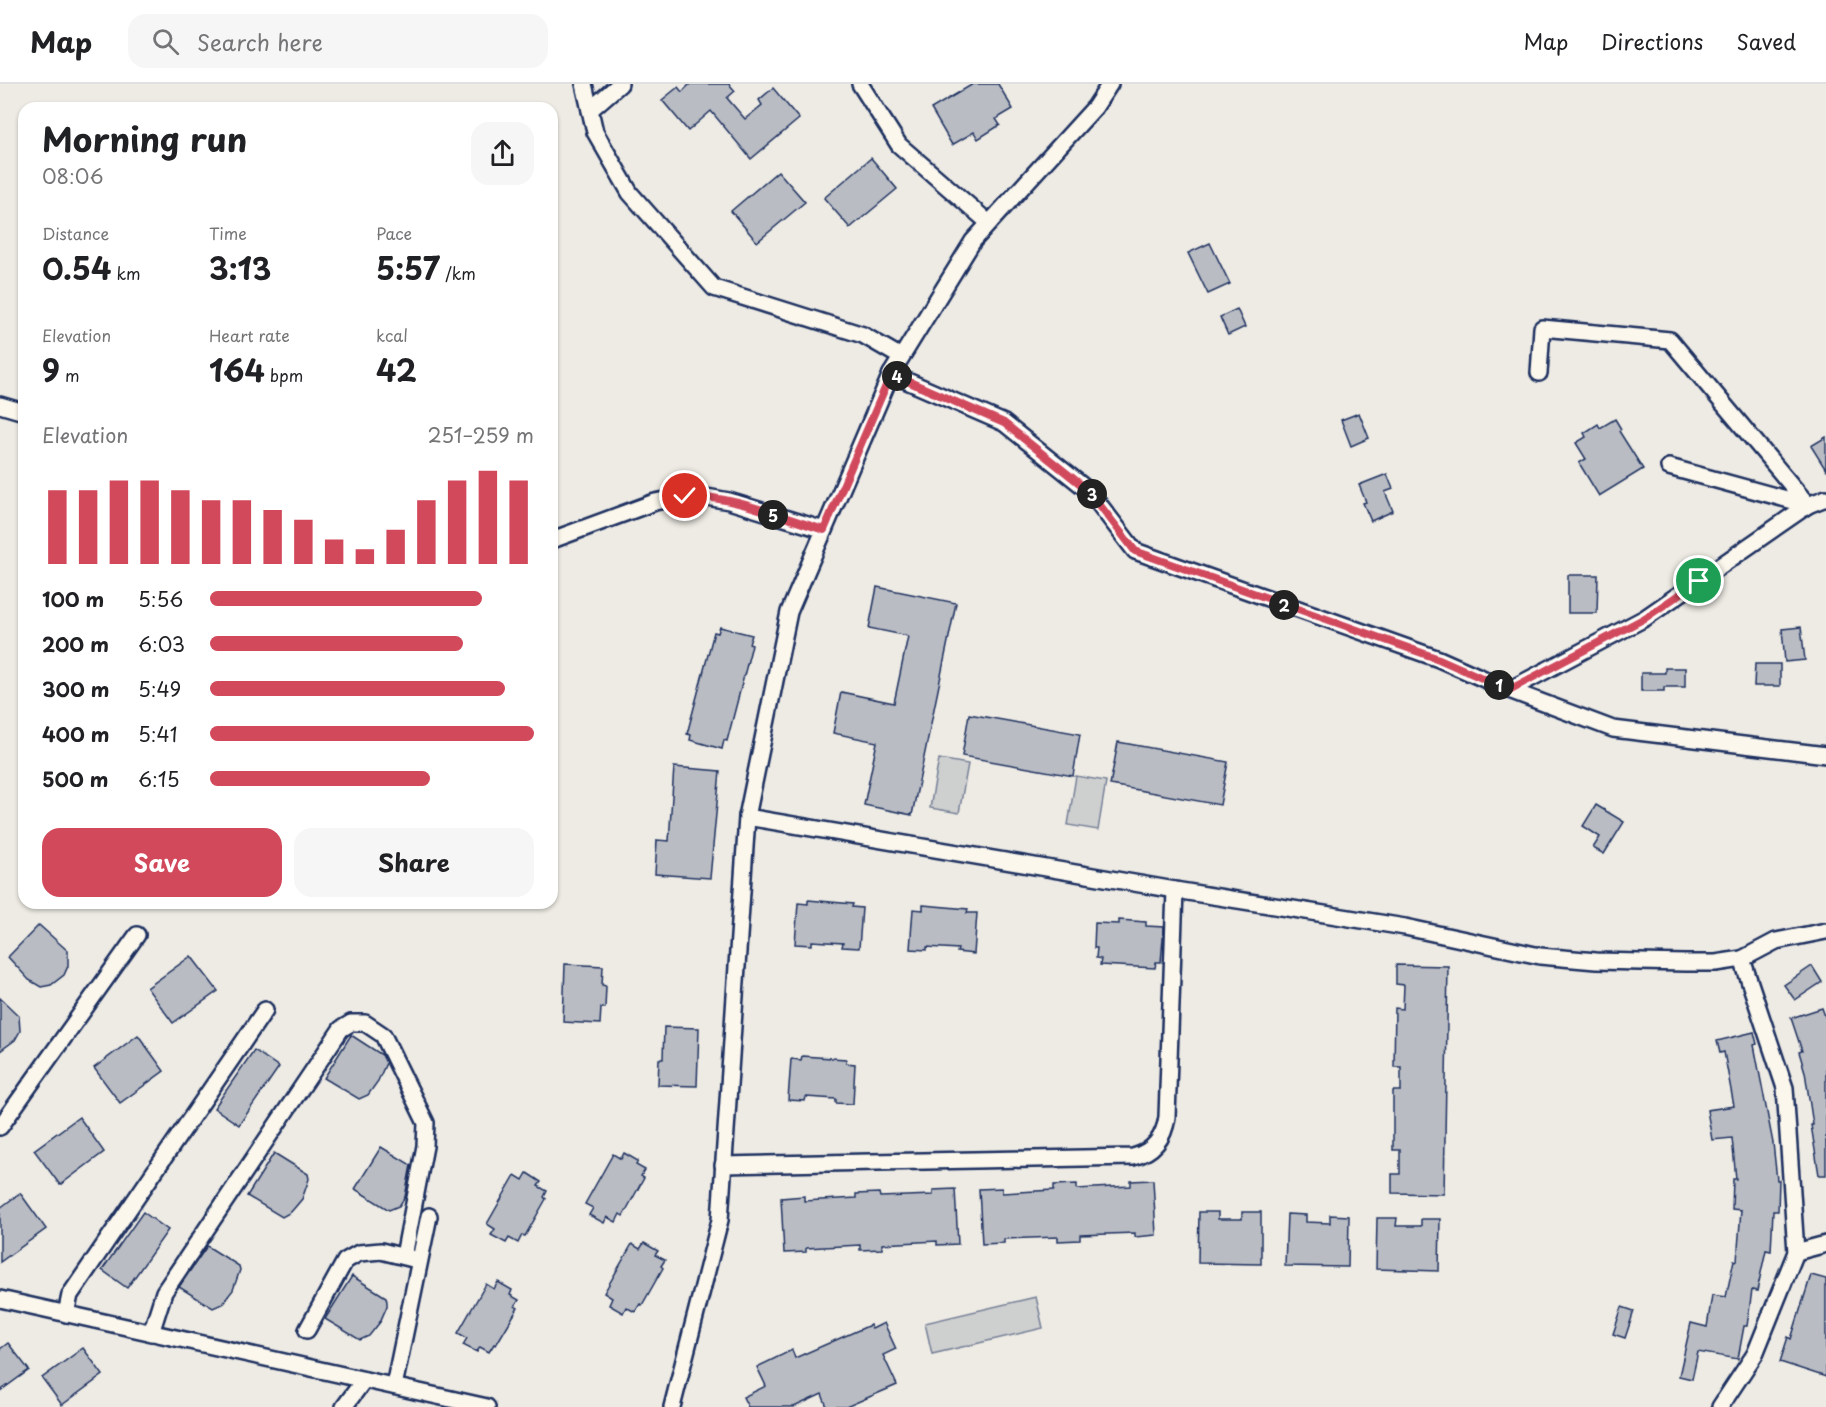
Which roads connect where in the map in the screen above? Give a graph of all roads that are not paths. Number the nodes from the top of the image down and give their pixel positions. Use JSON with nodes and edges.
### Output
{"nodes":[{"id":1,"x":584,"y":84,"type":"edge"},
{"id":2,"x":620,"y":84,"type":"edge"},
{"id":3,"x":860,"y":84,"type":"edge"},
{"id":4,"x":1110,"y":84,"type":"edge"},
{"id":5,"x":590,"y":110,"type":"junction"},
{"id":6,"x":989,"y":223,"type":"junction"},
{"id":7,"x":901,"y":357,"type":"junction"},
{"id":8,"x":1539,"y":373,"type":"dead end"},
{"id":9,"x":891,"y":374,"type":"junction"},
{"id":10,"x":0,"y":405,"type":"edge"},
{"id":11,"x":18,"y":410,"type":"edge"},
{"id":12,"x":1669,"y":467,"type":"dead end"},
{"id":13,"x":1826,"y":498,"type":"edge"},
{"id":14,"x":1808,"y":505,"type":"junction"},
{"id":15,"x":824,"y":530,"type":"junction"},
{"id":16,"x":558,"y":538,"type":"edge"},
{"id":17,"x":1509,"y":690,"type":"junction"},
{"id":18,"x":1826,"y":755,"type":"edge"},
{"id":19,"x":747,"y":817,"type":"junction"},
{"id":20,"x":1175,"y":890,"type":"junction"},
{"id":21,"x":1826,"y":931,"type":"edge"},
{"id":22,"x":137,"y":935,"type":"dead end"},
{"id":23,"x":1742,"y":959,"type":"junction"},
{"id":24,"x":265,"y":1010,"type":"dead end"},
{"id":25,"x":0,"y":1127,"type":"edge"},
{"id":26,"x":723,"y":1165,"type":"junction"},
{"id":27,"x":429,"y":1216,"type":"dead end"},
{"id":28,"x":1826,"y":1244,"type":"edge"},
{"id":29,"x":1796,"y":1252,"type":"junction"},
{"id":30,"x":404,"y":1256,"type":"junction"},
{"id":31,"x":420,"y":1260,"type":"junction"},
{"id":32,"x":0,"y":1299,"type":"edge"},
{"id":33,"x":66,"y":1314,"type":"junction"},
{"id":34,"x":307,"y":1330,"type":"dead end"},
{"id":35,"x":151,"y":1333,"type":"junction"},
{"id":36,"x":364,"y":1380,"type":"junction"},
{"id":37,"x":394,"y":1386,"type":"junction"},
{"id":38,"x":344,"y":1407,"type":"edge"},
{"id":39,"x":487,"y":1407,"type":"edge"},
{"id":40,"x":672,"y":1407,"type":"edge"},
{"id":41,"x":1720,"y":1407,"type":"edge"}],
"edges":[{"from":1,"to":5,"type":"street"},
{"from":2,"to":5,"type":"street"},
{"from":3,"to":6,"type":"street"},
{"from":4,"to":6,"type":"street"},
{"from":5,"to":7,"type":"street"},
{"from":6,"to":7,"type":"street"},
{"from":7,"to":9,"type":"street"},
{"from":8,"to":14,"type":"street"},
{"from":9,"to":15,"type":"street"},
{"from":9,"to":17,"type":"street"},
{"from":10,"to":11,"type":"street"},
{"from":12,"to":14,"type":"street"},
{"from":13,"to":14,"type":"street"},
{"from":14,"to":17,"type":"street"},
{"from":15,"to":16,"type":"street"},
{"from":15,"to":19,"type":"street"},
{"from":17,"to":18,"type":"street"},
{"from":19,"to":20,"type":"street"},
{"from":19,"to":26,"type":"street"},
{"from":20,"to":23,"type":"street"},
{"from":20,"to":26,"type":"street"},
{"from":21,"to":23,"type":"street"},
{"from":22,"to":25,"type":"street"},
{"from":23,"to":29,"type":"street"},
{"from":24,"to":33,"type":"street"},
{"from":26,"to":40,"type":"street"},
{"from":27,"to":31,"type":"street"},
{"from":28,"to":29,"type":"street"},
{"from":29,"to":41,"type":"street"},
{"from":30,"to":31,"type":"street"},
{"from":30,"to":34,"type":"street"},
{"from":30,"to":35,"type":"street"},
{"from":31,"to":37,"type":"street"},
{"from":32,"to":33,"type":"street"},
{"from":33,"to":35,"type":"street"},
{"from":35,"to":36,"type":"street"},
{"from":36,"to":37,"type":"street"},
{"from":36,"to":38,"type":"street"},
{"from":37,"to":39,"type":"street"}]}
